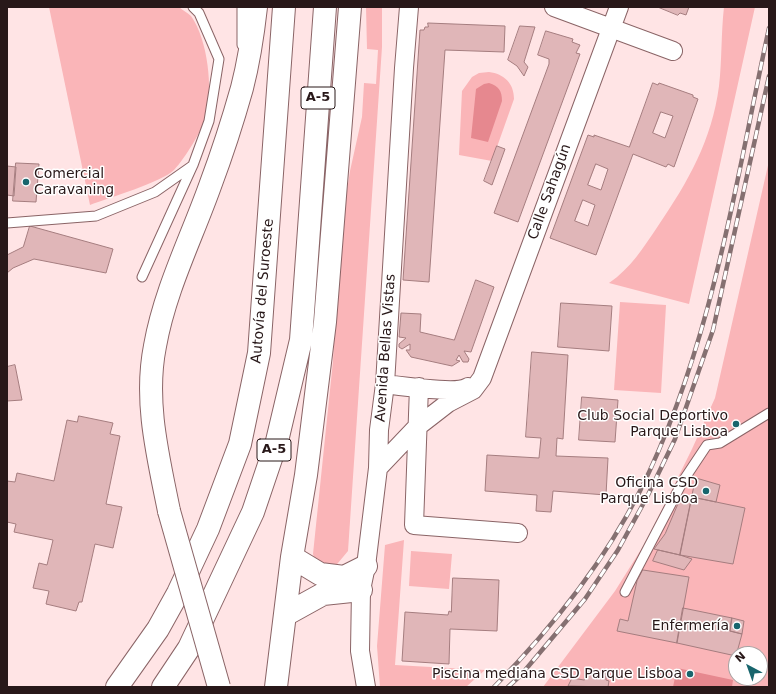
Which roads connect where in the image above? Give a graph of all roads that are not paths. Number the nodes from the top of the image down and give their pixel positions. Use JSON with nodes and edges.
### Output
{"nodes":[{"id":1,"x":193,"y":7,"type":"edge"},
{"id":2,"x":242,"y":7,"type":"edge"},
{"id":3,"x":256,"y":7,"type":"edge"},
{"id":4,"x":284,"y":7,"type":"edge"},
{"id":5,"x":325,"y":7,"type":"edge"},
{"id":6,"x":350,"y":7,"type":"edge"},
{"id":7,"x":409,"y":7,"type":"edge"},
{"id":8,"x":554,"y":7,"type":"edge"},
{"id":9,"x":619,"y":7,"type":"edge"},
{"id":10,"x":611,"y":27,"type":"junction"},
{"id":11,"x":672,"y":51,"type":"dead end"},
{"id":12,"x":242,"y":87,"type":"junction"},
{"id":13,"x":193,"y":165,"type":"junction"},
{"id":14,"x":7,"y":223,"type":"edge"},
{"id":15,"x":142,"y":277,"type":"dead end"},
{"id":16,"x":482,"y":378,"type":"junction"},
{"id":17,"x":385,"y":384,"type":"junction"},
{"id":18,"x":419,"y":387,"type":"junction"},
{"id":19,"x":769,"y":413,"type":"edge"},
{"id":20,"x":417,"y":427,"type":"junction"},
{"id":21,"x":378,"y":468,"type":"junction"},
{"id":22,"x":518,"y":533,"type":"dead end"},
{"id":23,"x":292,"y":557,"type":"junction"},
{"id":24,"x":366,"y":566,"type":"junction"},
{"id":25,"x":361,"y":590,"type":"junction"},
{"id":26,"x":625,"y":592,"type":"dead end"},
{"id":27,"x":285,"y":615,"type":"junction"},
{"id":28,"x":117,"y":687,"type":"edge"},
{"id":29,"x":163,"y":687,"type":"edge"},
{"id":30,"x":219,"y":687,"type":"edge"},
{"id":31,"x":276,"y":687,"type":"edge"},
{"id":32,"x":366,"y":687,"type":"edge"}],
"edges":[{"from":1,"to":13,"type":"lane"},
{"from":2,"to":12,"type":"lane"},
{"from":3,"to":12,"type":"highway"},
{"from":4,"to":28,"type":"highway","name":"Autovía del Suroeste","number":"A-5"},
{"from":5,"to":29,"type":"highway","number":"A-5"},
{"from":6,"to":23,"type":"highway"},
{"from":7,"to":17,"type":"street","name":"Avenida Bellas Vistas"},
{"from":8,"to":10,"type":"street"},
{"from":9,"to":10,"type":"street","name":"Calle Sahagún"},
{"from":10,"to":11,"type":"street"},
{"from":10,"to":16,"type":"street","name":"Calle Sahagún"},
{"from":12,"to":30,"type":"highway","bridge":true},
{"from":13,"to":14,"type":"lane"},
{"from":13,"to":15,"type":"lane"},
{"from":16,"to":18,"type":"street"},
{"from":16,"to":20,"type":"street","name":"Calle Sahagún"},
{"from":17,"to":18,"type":"street"},
{"from":17,"to":21,"type":"street","name":"Avenida Bellas Vistas"},
{"from":18,"to":20,"type":"street"},
{"from":19,"to":26,"type":"lane"},
{"from":20,"to":21,"type":"street","name":"Calle Sahagún"},
{"from":20,"to":22,"type":"street"},
{"from":21,"to":24,"type":"street","name":"Avenida Bellas Vistas"},
{"from":23,"to":24,"type":"highway"},
{"from":23,"to":27,"type":"highway"},
{"from":24,"to":25,"type":"street","name":"Avenida Bellas Vistas"},
{"from":25,"to":27,"type":"highway"},
{"from":25,"to":32,"type":"street","name":"Avenida Bellas Vistas"},
{"from":27,"to":31,"type":"highway"}]}
